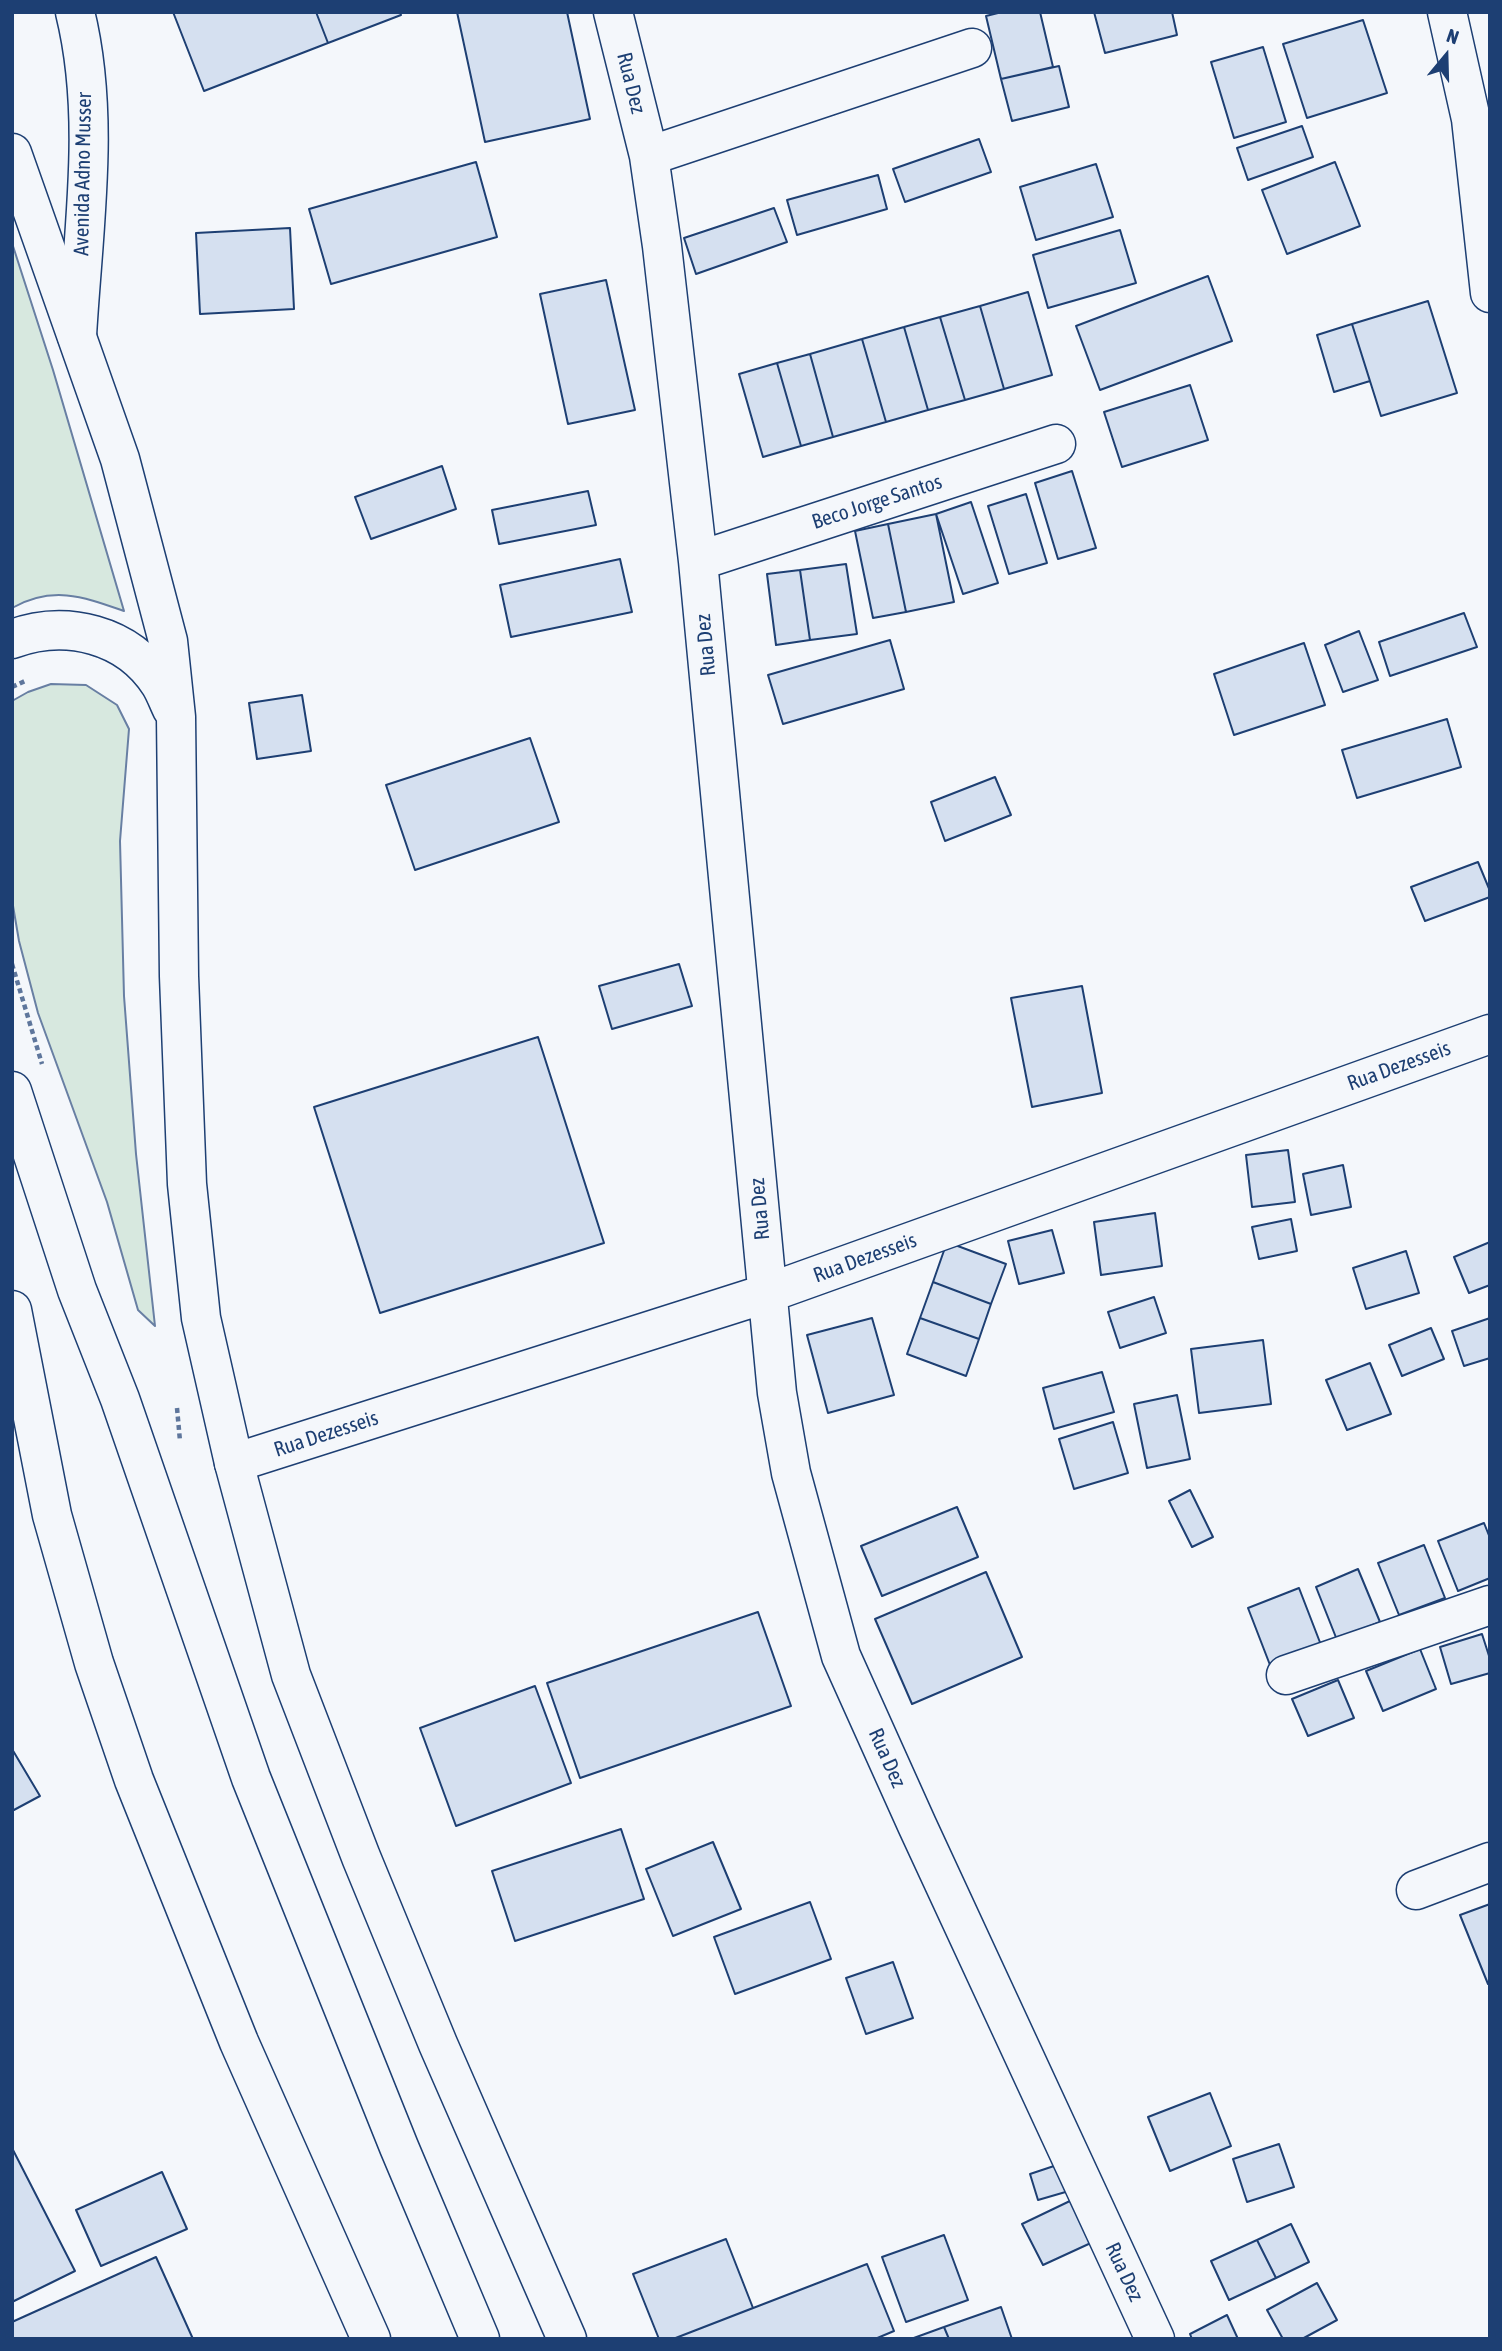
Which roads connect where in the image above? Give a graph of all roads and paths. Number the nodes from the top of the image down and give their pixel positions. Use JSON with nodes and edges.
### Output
{"nodes":[{"id":1,"x":75,"y":12,"type":"edge"},
{"id":2,"x":613,"y":12,"type":"edge"},
{"id":3,"x":1447,"y":12,"type":"edge"},
{"id":4,"x":972,"y":48,"type":"dead end"},
{"id":5,"x":1481,"y":125,"type":"edge"},
{"id":6,"x":12,"y":153,"type":"edge"},
{"id":7,"x":649,"y":156,"type":"junction"},
{"id":8,"x":1490,"y":293,"type":"edge"},
{"id":9,"x":77,"y":336,"type":"junction"},
{"id":10,"x":1056,"y":444,"type":"dead end"},
{"id":11,"x":698,"y":561,"type":"junction"},
{"id":12,"x":12,"y":639,"type":"edge"},
{"id":13,"x":176,"y":717,"type":"junction"},
{"id":14,"x":1490,"y":1034,"type":"edge"},
{"id":15,"x":12,"y":1091,"type":"edge"},
{"id":16,"x":768,"y":1293,"type":"junction"},
{"id":17,"x":12,"y":1310,"type":"edge"},
{"id":18,"x":234,"y":1463,"type":"junction"},
{"id":19,"x":1490,"y":1605,"type":"edge"},
{"id":20,"x":1286,"y":1675,"type":"dead end"},
{"id":21,"x":1490,"y":1862,"type":"edge"},
{"id":22,"x":1416,"y":1890,"type":"dead end"},
{"id":23,"x":371,"y":2339,"type":"edge"},
{"id":24,"x":480,"y":2339,"type":"edge"},
{"id":25,"x":567,"y":2339,"type":"edge"},
{"id":26,"x":1155,"y":2339,"type":"edge"}],
"edges":[{"from":1,"to":9,"type":"street","name":"Avenida Adno Musser"},
{"from":2,"to":7,"type":"street","name":"Rua Dez"},
{"from":3,"to":5,"type":"street"},
{"from":4,"to":7,"type":"street"},
{"from":5,"to":8,"type":"street"},
{"from":6,"to":9,"type":"street"},
{"from":7,"to":11,"type":"street","name":"Rua Dez"},
{"from":9,"to":13,"type":"street"},
{"from":10,"to":11,"type":"street","name":"Beco Jorge Santos"},
{"from":11,"to":16,"type":"street","name":"Rua Dez"},
{"from":12,"to":13,"type":"street"},
{"from":13,"to":18,"type":"street"},
{"from":14,"to":16,"type":"street","name":"Rua Dezesseis"},
{"from":15,"to":24,"type":"street"},
{"from":16,"to":18,"type":"street","name":"Rua Dezesseis"},
{"from":16,"to":26,"type":"street","name":"Rua Dez"},
{"from":17,"to":23,"type":"street"},
{"from":18,"to":25,"type":"street"},
{"from":19,"to":20,"type":"street"},
{"from":21,"to":22,"type":"street"}]}
